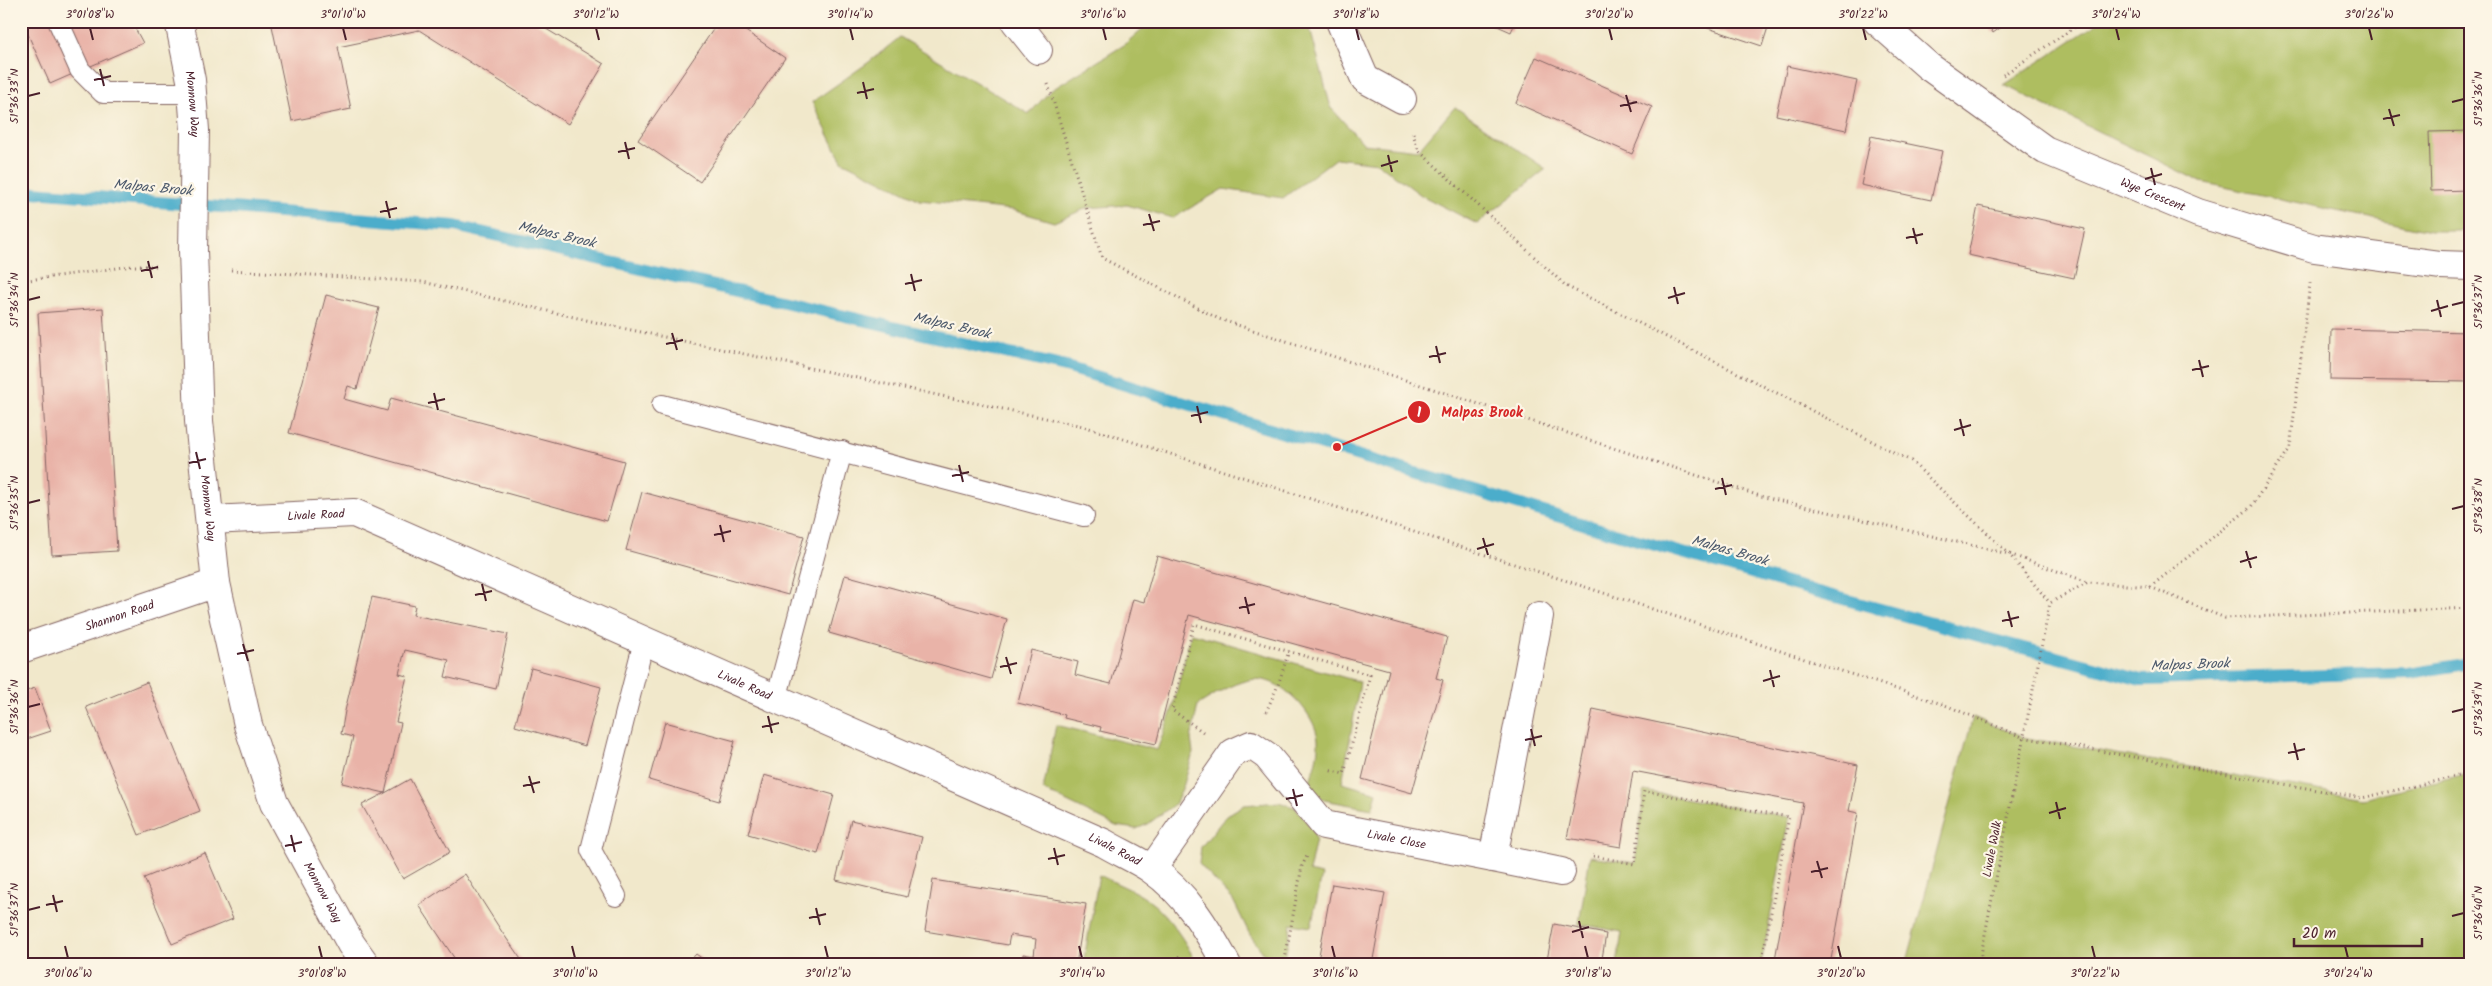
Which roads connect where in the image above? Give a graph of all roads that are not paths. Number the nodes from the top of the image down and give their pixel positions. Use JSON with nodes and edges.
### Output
{"nodes":[{"id":1,"x":58,"y":21,"type":"edge"},
{"id":2,"x":180,"y":21,"type":"edge"},
{"id":3,"x":1015,"y":21,"type":"edge"},
{"id":4,"x":1340,"y":21,"type":"edge"},
{"id":5,"x":1877,"y":21,"type":"edge"},
{"id":6,"x":1038,"y":50,"type":"road end"},
{"id":7,"x":192,"y":93,"type":"junction"},
{"id":8,"x":1402,"y":100,"type":"road end"},
{"id":9,"x":2471,"y":266,"type":"edge"},
{"id":10,"x":662,"y":405,"type":"dead end"},
{"id":11,"x":842,"y":451,"type":"junction"},
{"id":12,"x":1084,"y":516,"type":"dead end"},
{"id":13,"x":211,"y":520,"type":"junction"},
{"id":14,"x":216,"y":583,"type":"junction"},
{"id":15,"x":1538,"y":616,"type":"dead end"},
{"id":16,"x":644,"y":641,"type":"junction"},
{"id":17,"x":21,"y":649,"type":"edge"},
{"id":18,"x":776,"y":700,"type":"junction"},
{"id":19,"x":1493,"y":858,"type":"junction"},
{"id":20,"x":1152,"y":869,"type":"junction"},
{"id":21,"x":1561,"y":872,"type":"road end"},
{"id":22,"x":616,"y":896,"type":"dead end"},
{"id":23,"x":366,"y":965,"type":"edge"},
{"id":24,"x":1227,"y":965,"type":"edge"}],
"edges":[{"from":1,"to":7,"type":"lane"},
{"from":2,"to":7,"type":"street","name":"Monnow Way"},
{"from":3,"to":6,"type":"street"},
{"from":4,"to":8,"type":"street"},
{"from":5,"to":9,"type":"street","name":"Wye Crescent"},
{"from":7,"to":13,"type":"street","name":"Monnow Way"},
{"from":10,"to":11,"type":"lane"},
{"from":11,"to":12,"type":"lane"},
{"from":11,"to":18,"type":"lane"},
{"from":13,"to":14,"type":"street","name":"Monnow Way"},
{"from":13,"to":16,"type":"street","name":"Livale Road"},
{"from":14,"to":17,"type":"street","name":"Shannon Road"},
{"from":14,"to":23,"type":"street","name":"Monnow Way"},
{"from":15,"to":19,"type":"street"},
{"from":16,"to":18,"type":"street","name":"Livale Road"},
{"from":16,"to":22,"type":"lane"},
{"from":18,"to":20,"type":"street","name":"Livale Road"},
{"from":19,"to":20,"type":"street","name":"Livale Close"},
{"from":19,"to":21,"type":"street","name":"Livale Close"},
{"from":20,"to":24,"type":"street","name":"Livale Road"}]}
